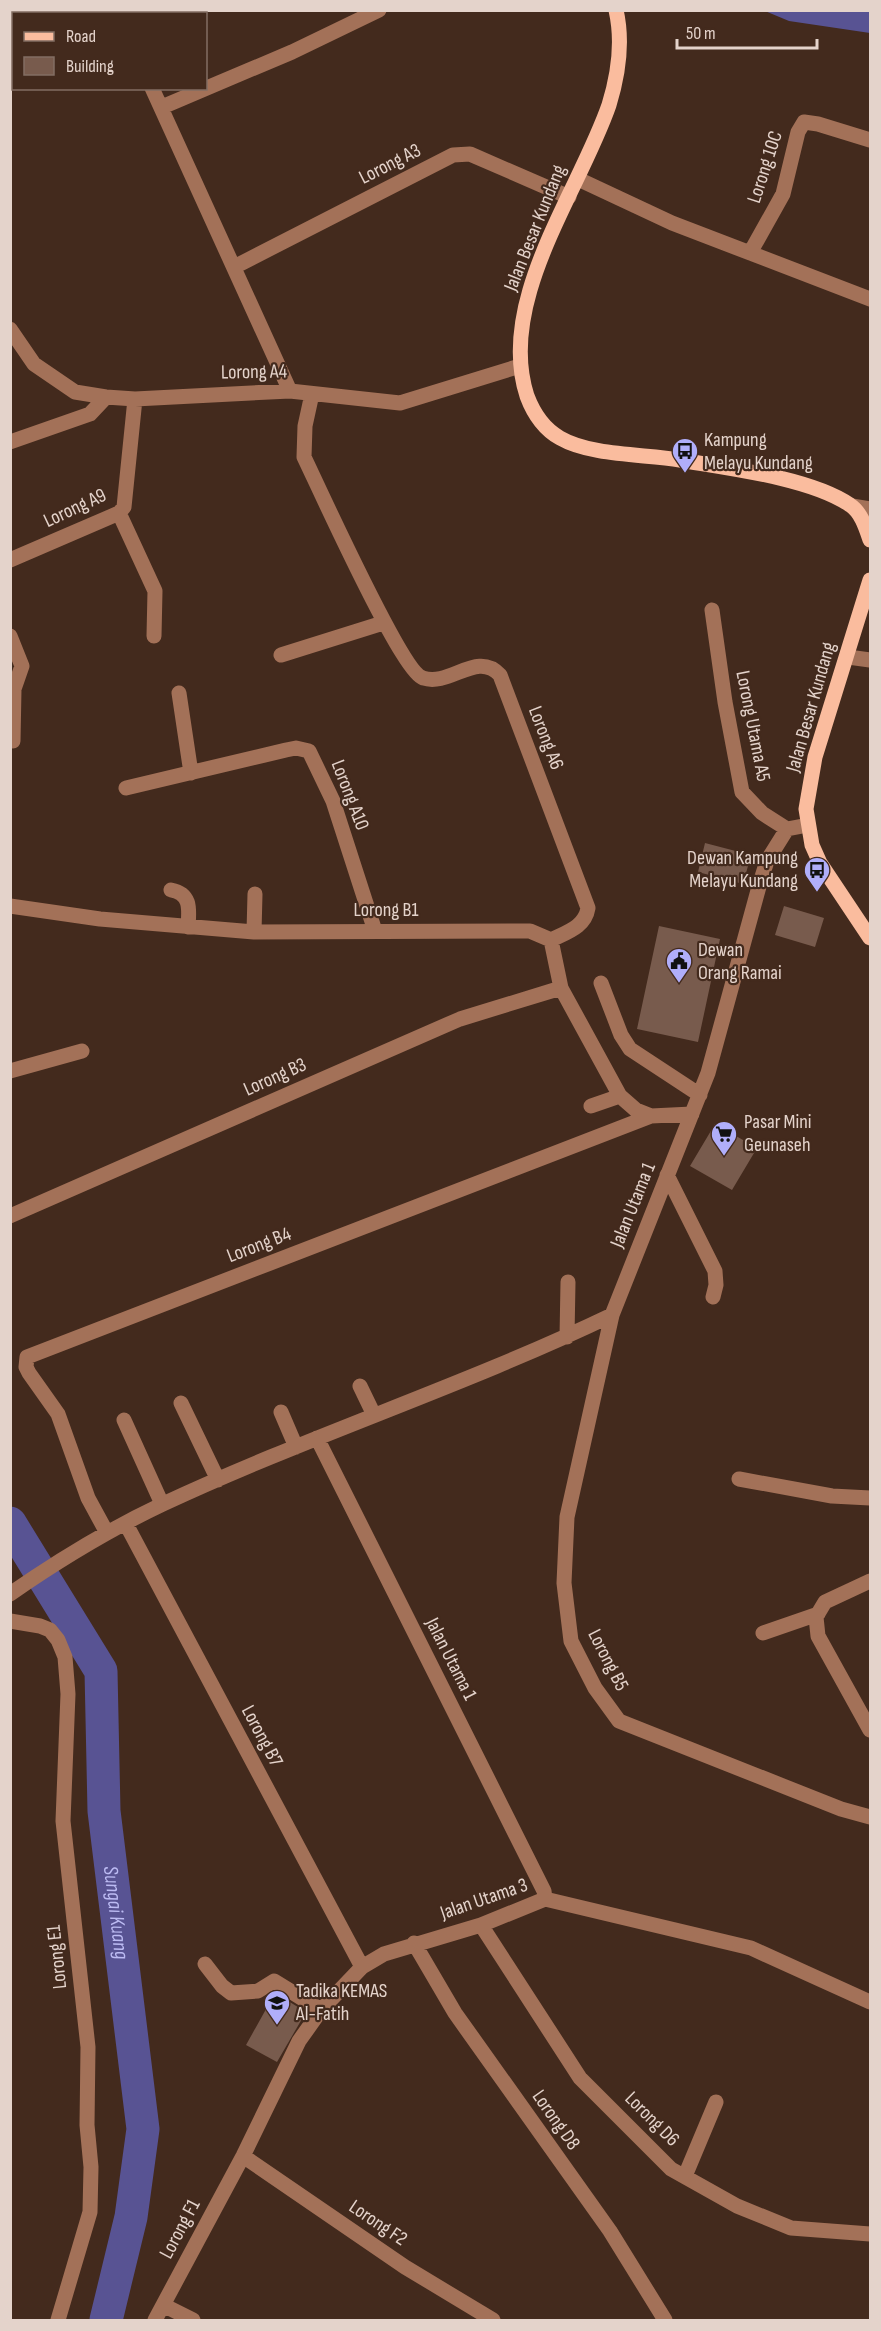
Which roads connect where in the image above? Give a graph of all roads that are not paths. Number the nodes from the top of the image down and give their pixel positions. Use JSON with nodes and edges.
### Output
{"nodes":[{"id":1,"x":379,"y":10,"type":"edge"},
{"id":2,"x":616,"y":10,"type":"edge"},
{"id":3,"x":207,"y":88,"type":"edge"},
{"id":4,"x":153,"y":90,"type":"edge"},
{"id":5,"x":202,"y":90,"type":"edge"},
{"id":6,"x":162,"y":107,"type":"junction"},
{"id":7,"x":870,"y":140,"type":"edge"},
{"id":8,"x":579,"y":178,"type":"junction"},
{"id":9,"x":569,"y":197,"type":"junction"},
{"id":10,"x":750,"y":253,"type":"junction"},
{"id":11,"x":234,"y":267,"type":"junction"},
{"id":12,"x":870,"y":299,"type":"edge"},
{"id":13,"x":10,"y":329,"type":"edge"},
{"id":14,"x":520,"y":366,"type":"junction"},
{"id":15,"x":290,"y":391,"type":"junction"},
{"id":16,"x":312,"y":394,"type":"junction"},
{"id":17,"x":106,"y":397,"type":"junction"},
{"id":18,"x":135,"y":399,"type":"junction"},
{"id":19,"x":10,"y":442,"type":"edge"},
{"id":20,"x":852,"y":506,"type":"junction"},
{"id":21,"x":870,"y":509,"type":"edge"},
{"id":22,"x":119,"y":513,"type":"junction"},
{"id":23,"x":870,"y":540,"type":"edge"},
{"id":24,"x":10,"y":560,"type":"edge"},
{"id":25,"x":870,"y":586,"type":"edge"},
{"id":26,"x":712,"y":610,"type":"dead end"},
{"id":27,"x":383,"y":623,"type":"junction"},
{"id":28,"x":10,"y":636,"type":"edge"},
{"id":29,"x":154,"y":636,"type":"dead end"},
{"id":30,"x":281,"y":655,"type":"dead end"},
{"id":31,"x":848,"y":657,"type":"junction"},
{"id":32,"x":870,"y":660,"type":"edge"},
{"id":33,"x":179,"y":693,"type":"dead end"},
{"id":34,"x":13,"y":741,"type":"dead end"},
{"id":35,"x":191,"y":773,"type":"junction"},
{"id":36,"x":126,"y":788,"type":"dead end"},
{"id":37,"x":808,"y":825,"type":"junction"},
{"id":38,"x":787,"y":829,"type":"junction"},
{"id":39,"x":171,"y":890,"type":"dead end"},
{"id":40,"x":255,"y":894,"type":"dead end"},
{"id":41,"x":10,"y":906,"type":"edge"},
{"id":42,"x":188,"y":927,"type":"junction"},
{"id":43,"x":375,"y":931,"type":"junction"},
{"id":44,"x":254,"y":932,"type":"junction"},
{"id":45,"x":870,"y":938,"type":"edge"},
{"id":46,"x":551,"y":940,"type":"junction"},
{"id":47,"x":601,"y":983,"type":"dead end"},
{"id":48,"x":561,"y":988,"type":"junction"},
{"id":49,"x":82,"y":1052,"type":"dead end"},
{"id":50,"x":10,"y":1071,"type":"edge"},
{"id":51,"x":700,"y":1095,"type":"junction"},
{"id":52,"x":620,"y":1096,"type":"junction"},
{"id":53,"x":591,"y":1106,"type":"dead end"},
{"id":54,"x":692,"y":1114,"type":"junction"},
{"id":55,"x":651,"y":1116,"type":"junction"},
{"id":56,"x":667,"y":1175,"type":"junction"},
{"id":57,"x":10,"y":1216,"type":"edge"},
{"id":58,"x":568,"y":1282,"type":"dead end"},
{"id":59,"x":712,"y":1297,"type":"dead end"},
{"id":60,"x":612,"y":1315,"type":"junction"},
{"id":61,"x":567,"y":1337,"type":"junction"},
{"id":62,"x":360,"y":1386,"type":"dead end"},
{"id":63,"x":182,"y":1403,"type":"dead end"},
{"id":64,"x":281,"y":1412,"type":"dead end"},
{"id":65,"x":374,"y":1415,"type":"junction"},
{"id":66,"x":124,"y":1420,"type":"dead end"},
{"id":67,"x":317,"y":1438,"type":"junction"},
{"id":68,"x":296,"y":1447,"type":"junction"},
{"id":69,"x":738,"y":1479,"type":"dead end"},
{"id":70,"x":218,"y":1480,"type":"junction"},
{"id":71,"x":870,"y":1498,"type":"edge"},
{"id":72,"x":162,"y":1504,"type":"junction"},
{"id":73,"x":126,"y":1524,"type":"junction"},
{"id":74,"x":107,"y":1533,"type":"junction"},
{"id":75,"x":870,"y":1581,"type":"edge"},
{"id":76,"x":11,"y":1593,"type":"edge"},
{"id":77,"x":818,"y":1614,"type":"junction"},
{"id":78,"x":10,"y":1621,"type":"edge"},
{"id":79,"x":763,"y":1632,"type":"dead end"},
{"id":80,"x":870,"y":1730,"type":"edge"},
{"id":81,"x":870,"y":1817,"type":"edge"},
{"id":82,"x":545,"y":1899,"type":"junction"},
{"id":83,"x":481,"y":1925,"type":"junction"},
{"id":84,"x":414,"y":1943,"type":"junction"},
{"id":85,"x":205,"y":1964,"type":"dead end"},
{"id":86,"x":362,"y":1967,"type":"junction"},
{"id":87,"x":870,"y":2002,"type":"edge"},
{"id":88,"x":321,"y":2010,"type":"junction"},
{"id":89,"x":716,"y":2102,"type":"dead end"},
{"id":90,"x":243,"y":2156,"type":"junction"},
{"id":91,"x":685,"y":2176,"type":"junction"},
{"id":92,"x":870,"y":2234,"type":"edge"},
{"id":93,"x":163,"y":2305,"type":"junction"},
{"id":94,"x":58,"y":2320,"type":"edge"},
{"id":95,"x":155,"y":2320,"type":"edge"},
{"id":96,"x":194,"y":2320,"type":"edge"},
{"id":97,"x":489,"y":2320,"type":"edge"},
{"id":98,"x":665,"y":2320,"type":"edge"}],
"edges":[{"from":1,"to":3,"type":"street"},
{"from":2,"to":8,"type":"main road","name":"Jalan Besar Kundang"},
{"from":4,"to":6,"type":"street"},
{"from":5,"to":6,"type":"street"},
{"from":6,"to":11,"type":"street"},
{"from":7,"to":10,"type":"street","name":"Lorong 10C"},
{"from":8,"to":9,"type":"main road","name":"Jalan Besar Kundang"},
{"from":8,"to":10,"type":"street"},
{"from":9,"to":11,"type":"street","name":"Lorong A3"},
{"from":9,"to":14,"type":"main road","name":"Jalan Besar Kundang"},
{"from":10,"to":12,"type":"street"},
{"from":11,"to":15,"type":"street"},
{"from":13,"to":17,"type":"street","name":"Lorong A4"},
{"from":14,"to":16,"type":"street","name":"Lorong A4"},
{"from":14,"to":20,"type":"main road","name":"Jalan Besar Kundang"},
{"from":15,"to":16,"type":"street","name":"Lorong A4"},
{"from":15,"to":18,"type":"street","name":"Lorong A4"},
{"from":16,"to":27,"type":"street","name":"Lorong A6"},
{"from":17,"to":18,"type":"street","name":"Lorong A4"},
{"from":17,"to":19,"type":"street"},
{"from":18,"to":22,"type":"street","name":"Lorong A9"},
{"from":20,"to":21,"type":"street"},
{"from":20,"to":23,"type":"main road"},
{"from":22,"to":24,"type":"street","name":"Lorong A9"},
{"from":22,"to":29,"type":"street"},
{"from":25,"to":31,"type":"main road","name":"Jalan Besar Kundang"},
{"from":26,"to":38,"type":"street","name":"Lorong Utama A5"},
{"from":27,"to":30,"type":"street"},
{"from":27,"to":46,"type":"street","name":"Lorong A6"},
{"from":28,"to":34,"type":"street"},
{"from":31,"to":32,"type":"street"},
{"from":31,"to":37,"type":"main road","name":"Jalan Besar Kundang"},
{"from":33,"to":35,"type":"street"},
{"from":35,"to":36,"type":"street","name":"Lorong A10"},
{"from":35,"to":43,"type":"street","name":"Lorong A10"},
{"from":37,"to":38,"type":"street"},
{"from":37,"to":45,"type":"main road","name":"Jalan Besar Kundang"},
{"from":38,"to":51,"type":"street","name":"Jalan Utama 1"},
{"from":39,"to":42,"type":"street"},
{"from":40,"to":44,"type":"street"},
{"from":41,"to":42,"type":"street","name":"Lorong B1"},
{"from":42,"to":44,"type":"street","name":"Lorong B1"},
{"from":43,"to":44,"type":"street","name":"Lorong B1"},
{"from":43,"to":46,"type":"street","name":"Lorong B1"},
{"from":46,"to":48,"type":"street"},
{"from":47,"to":51,"type":"street"},
{"from":48,"to":52,"type":"street"},
{"from":48,"to":57,"type":"street","name":"Lorong B3"},
{"from":49,"to":50,"type":"street"},
{"from":51,"to":54,"type":"street","name":"Jalan Utama 1"},
{"from":52,"to":53,"type":"street"},
{"from":52,"to":55,"type":"street"},
{"from":54,"to":55,"type":"street","name":"Lorong B4"},
{"from":54,"to":56,"type":"street","name":"Jalan Utama 1"},
{"from":55,"to":74,"type":"street","name":"Lorong B4"},
{"from":56,"to":59,"type":"street"},
{"from":56,"to":60,"type":"street","name":"Jalan Utama 1"},
{"from":58,"to":61,"type":"street"},
{"from":60,"to":61,"type":"street"},
{"from":60,"to":81,"type":"street","name":"Lorong B5"},
{"from":61,"to":65,"type":"street"},
{"from":62,"to":65,"type":"street"},
{"from":63,"to":70,"type":"street"},
{"from":64,"to":68,"type":"street"},
{"from":65,"to":67,"type":"street"},
{"from":66,"to":72,"type":"street"},
{"from":67,"to":68,"type":"street"},
{"from":67,"to":82,"type":"street","name":"Jalan Utama 1"},
{"from":68,"to":70,"type":"street"},
{"from":69,"to":71,"type":"street"},
{"from":70,"to":72,"type":"street"},
{"from":72,"to":73,"type":"street"},
{"from":73,"to":74,"type":"street"},
{"from":73,"to":86,"type":"street","name":"Lorong B7"},
{"from":74,"to":76,"type":"street"},
{"from":75,"to":77,"type":"street"},
{"from":77,"to":79,"type":"street"},
{"from":77,"to":80,"type":"street"},
{"from":78,"to":94,"type":"street","name":"Lorong E1"},
{"from":82,"to":83,"type":"street","name":"Jalan Utama 3"},
{"from":82,"to":87,"type":"street","name":"Jalan Utama 3"},
{"from":83,"to":84,"type":"street","name":"Jalan Utama 3"},
{"from":83,"to":91,"type":"street","name":"Lorong D6"},
{"from":84,"to":86,"type":"street","name":"Jalan Utama 3"},
{"from":84,"to":98,"type":"street","name":"Lorong D8"},
{"from":85,"to":88,"type":"street"},
{"from":86,"to":88,"type":"street","name":"Jalan Utama 3"},
{"from":88,"to":90,"type":"street","name":"Jalan Utama 3"},
{"from":89,"to":91,"type":"street"},
{"from":90,"to":93,"type":"street","name":"Lorong F1"},
{"from":90,"to":97,"type":"street","name":"Lorong F2"},
{"from":91,"to":92,"type":"street","name":"Lorong D6"},
{"from":93,"to":95,"type":"street","name":"Lorong F1"},
{"from":93,"to":96,"type":"street"}]}
